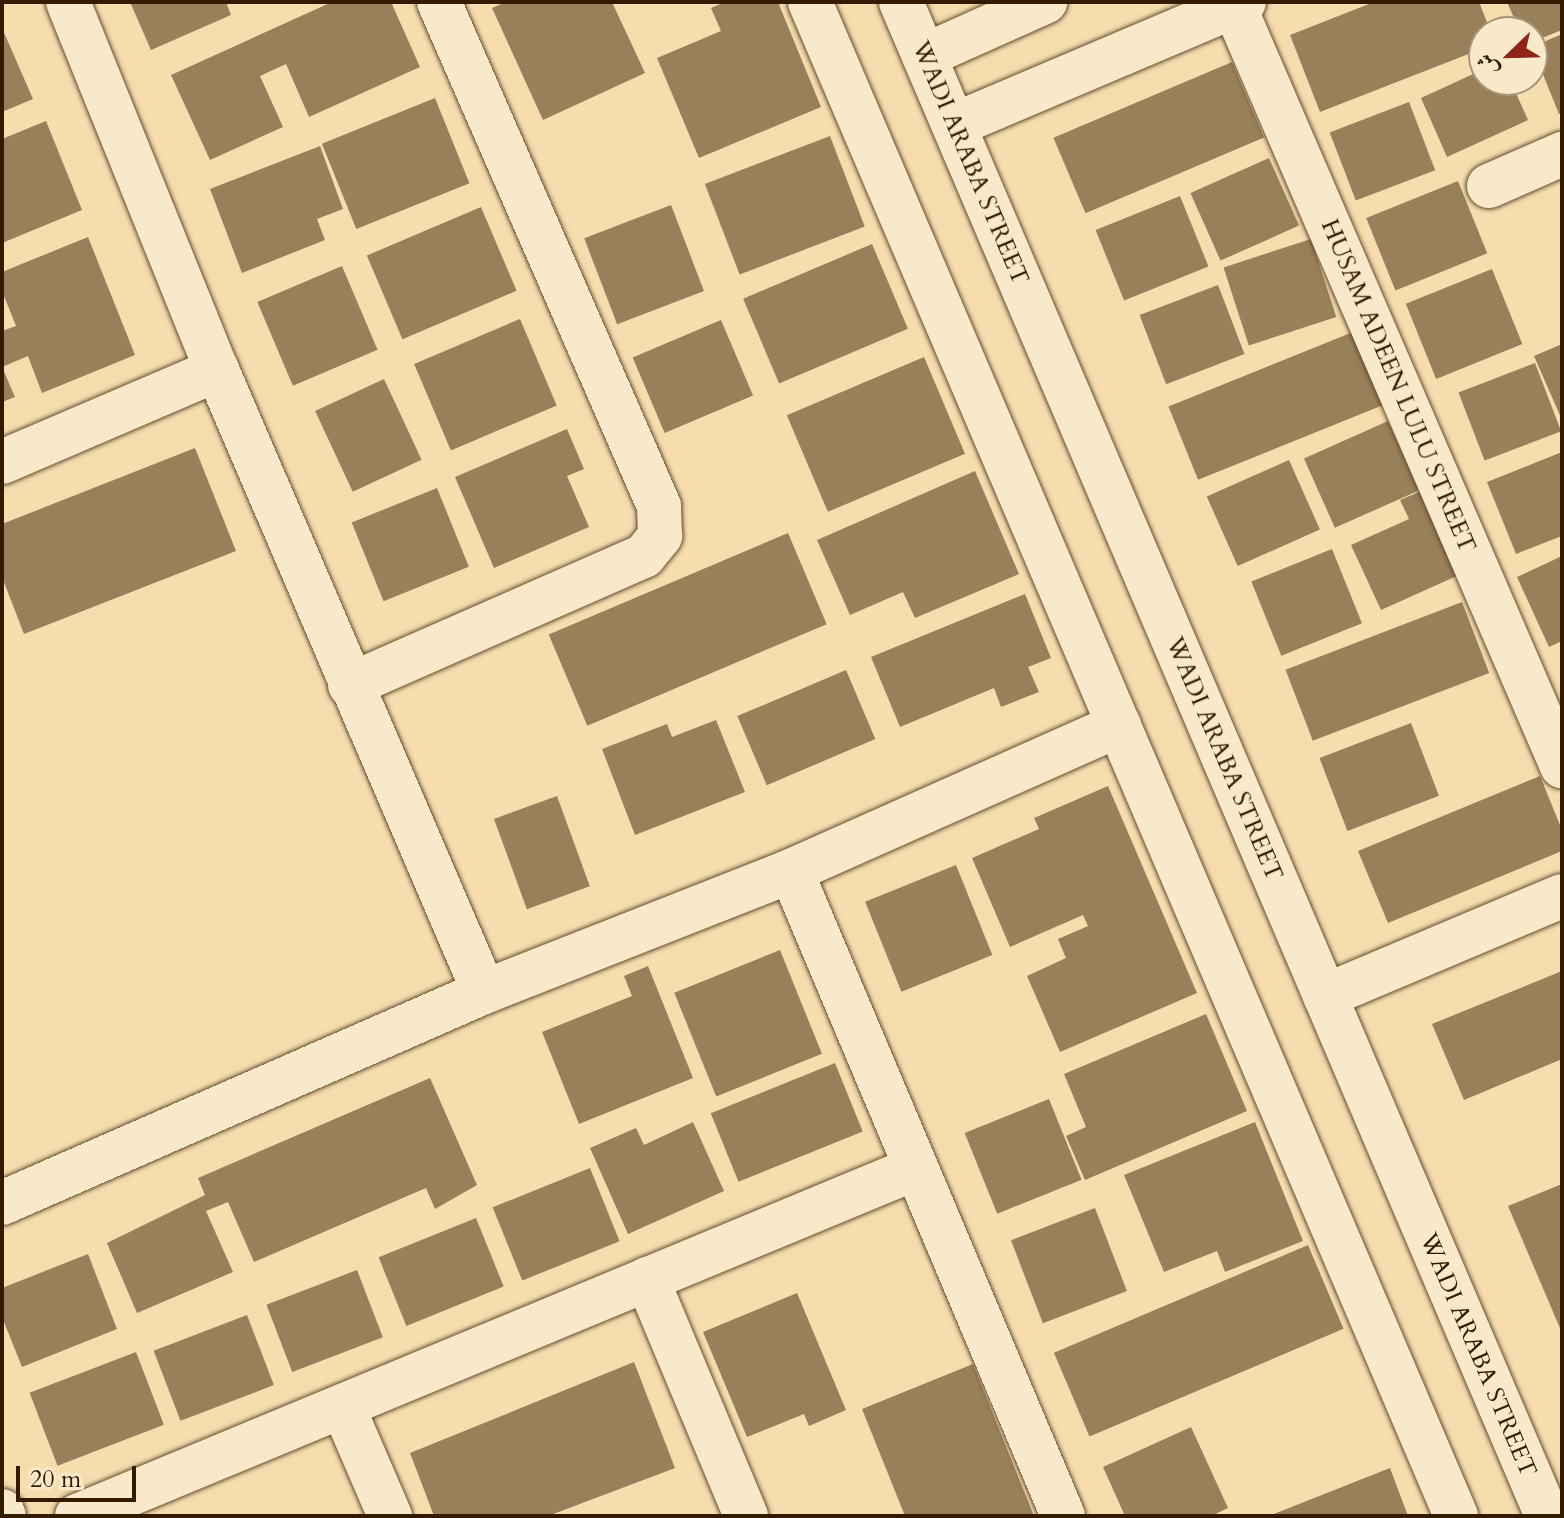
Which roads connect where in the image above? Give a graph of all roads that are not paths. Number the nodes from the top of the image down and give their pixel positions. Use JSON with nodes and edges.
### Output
{"nodes":[{"id":1,"x":68,"y":2,"type":"edge"},
{"id":2,"x":439,"y":2,"type":"edge"},
{"id":3,"x":810,"y":2,"type":"edge"},
{"id":4,"x":901,"y":2,"type":"edge"},
{"id":5,"x":1045,"y":2,"type":"edge"},
{"id":6,"x":1239,"y":4,"type":"edge"},
{"id":7,"x":924,"y":56,"type":"junction"},
{"id":8,"x":954,"y":125,"type":"junction"},
{"id":9,"x":1562,"y":154,"type":"edge"},
{"id":10,"x":1489,"y":186,"type":"dead end"},
{"id":11,"x":217,"y":370,"type":"junction"},
{"id":12,"x":2,"y":462,"type":"edge"},
{"id":13,"x":350,"y":685,"type":"junction"},
{"id":14,"x":1119,"y":725,"type":"junction"},
{"id":15,"x":1562,"y":766,"type":"edge"},
{"id":16,"x":791,"y":871,"type":"junction"},
{"id":17,"x":1562,"y":896,"type":"edge"},
{"id":18,"x":484,"y":992,"type":"junction"},
{"id":19,"x":1325,"y":996,"type":"junction"},
{"id":20,"x":916,"y":1168,"type":"junction"},
{"id":21,"x":2,"y":1203,"type":"edge"},
{"id":22,"x":647,"y":1279,"type":"junction"},
{"id":23,"x":343,"y":1407,"type":"junction"},
{"id":24,"x":77,"y":1516,"type":"edge"},
{"id":25,"x":390,"y":1516,"type":"edge"},
{"id":26,"x":746,"y":1516,"type":"edge"},
{"id":27,"x":1063,"y":1516,"type":"edge"},
{"id":28,"x":1456,"y":1516,"type":"edge"},
{"id":29,"x":1547,"y":1516,"type":"edge"}],
"edges":[{"from":1,"to":11,"type":"street"},
{"from":2,"to":13,"type":"street"},
{"from":3,"to":14,"type":"street"},
{"from":4,"to":7,"type":"street","name":"WADI ARABA STREET"},
{"from":5,"to":7,"type":"street"},
{"from":6,"to":8,"type":"street"},
{"from":6,"to":15,"type":"street","name":"HUSAM ADEEN LULU STREET"},
{"from":7,"to":8,"type":"street","name":"WADI ARABA STREET"},
{"from":8,"to":19,"type":"street","name":"WADI ARABA STREET"},
{"from":9,"to":10,"type":"street"},
{"from":11,"to":12,"type":"street"},
{"from":11,"to":13,"type":"street"},
{"from":13,"to":18,"type":"street"},
{"from":14,"to":16,"type":"street"},
{"from":14,"to":28,"type":"street"},
{"from":16,"to":18,"type":"street"},
{"from":16,"to":20,"type":"street"},
{"from":17,"to":19,"type":"street"},
{"from":18,"to":21,"type":"street"},
{"from":19,"to":29,"type":"street","name":"WADI ARABA STREET"},
{"from":20,"to":22,"type":"street"},
{"from":20,"to":27,"type":"street"},
{"from":22,"to":23,"type":"street"},
{"from":22,"to":26,"type":"street"},
{"from":23,"to":24,"type":"street"},
{"from":23,"to":25,"type":"street"}]}
